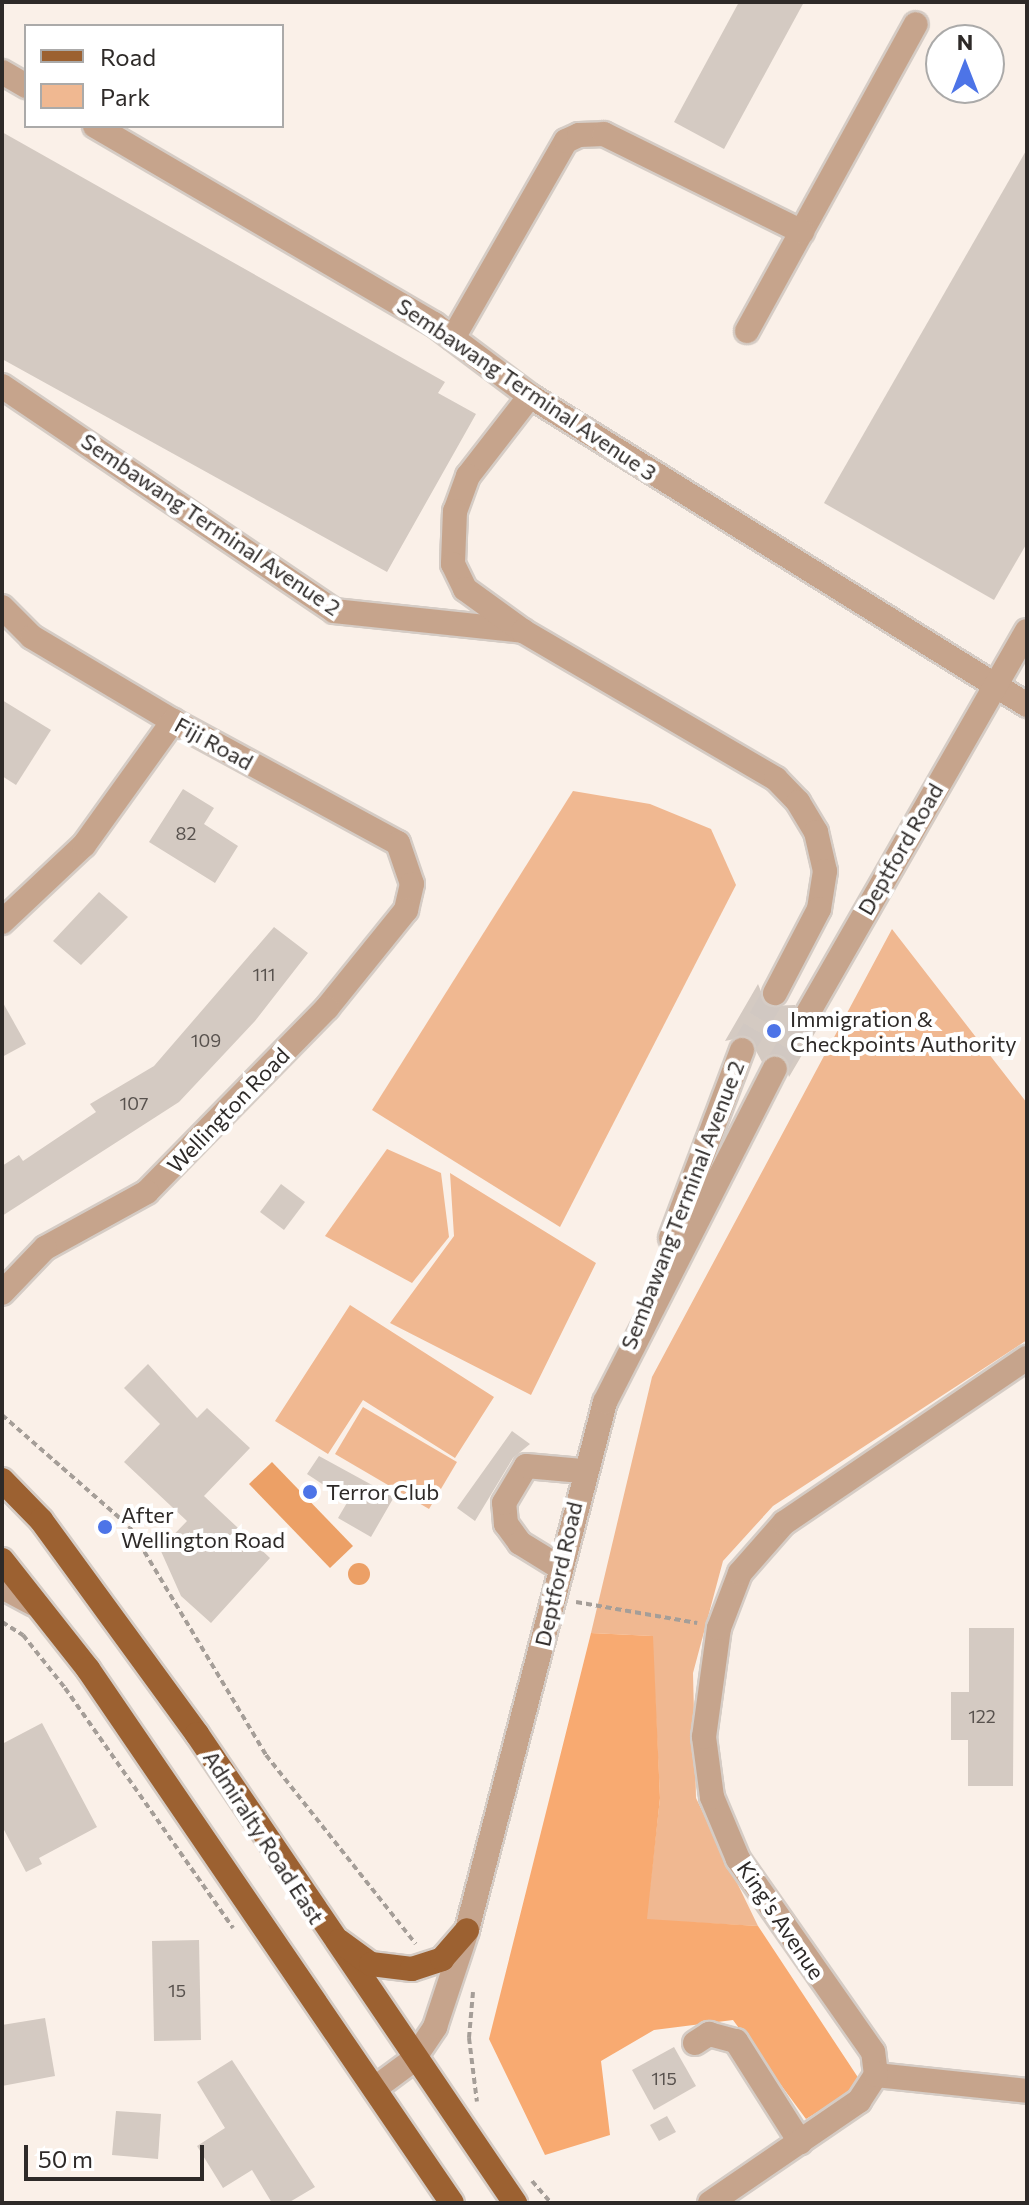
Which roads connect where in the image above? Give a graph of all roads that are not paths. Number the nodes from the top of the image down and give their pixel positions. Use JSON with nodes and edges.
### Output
{"nodes":[{"id":1,"x":916,"y":24,"type":"dead end"},
{"id":2,"x":2,"y":72,"type":"edge"},
{"id":3,"x":24,"y":85,"type":"edge"},
{"id":4,"x":98,"y":128,"type":"edge"},
{"id":5,"x":802,"y":232,"type":"junction"},
{"id":6,"x":747,"y":331,"type":"dead end"},
{"id":7,"x":453,"y":338,"type":"junction"},
{"id":8,"x":2,"y":386,"type":"edge"},
{"id":9,"x":530,"y":396,"type":"junction"},
{"id":10,"x":2,"y":607,"type":"edge"},
{"id":11,"x":523,"y":631,"type":"junction"},
{"id":12,"x":1027,"y":631,"type":"edge"},
{"id":13,"x":994,"y":687,"type":"junction"},
{"id":14,"x":1027,"y":705,"type":"edge"},
{"id":15,"x":173,"y":721,"type":"junction"},
{"id":16,"x":412,"y":884,"type":"joint"},
{"id":17,"x":2,"y":922,"type":"edge"},
{"id":18,"x":775,"y":993,"type":"tunnel mouth"},
{"id":19,"x":808,"y":1013,"type":"tunnel mouth"},
{"id":20,"x":742,"y":1050,"type":"tunnel mouth"},
{"id":21,"x":775,"y":1069,"type":"tunnel mouth"},
{"id":22,"x":2,"y":1293,"type":"edge"},
{"id":23,"x":1027,"y":1358,"type":"edge"},
{"id":24,"x":620,"y":1365,"type":"junction"},
{"id":25,"x":582,"y":1471,"type":"junction"},
{"id":26,"x":2,"y":1480,"type":"edge"},
{"id":27,"x":2,"y":1560,"type":"edge"},
{"id":28,"x":559,"y":1567,"type":"junction"},
{"id":29,"x":2,"y":1587,"type":"edge"},
{"id":30,"x":34,"y":1604,"type":"junction"},
{"id":31,"x":324,"y":1930,"type":"junction"},
{"id":32,"x":467,"y":1930,"type":"junction"},
{"id":33,"x":695,"y":2043,"type":"dead end"},
{"id":34,"x":413,"y":2060,"type":"junction"},
{"id":35,"x":876,"y":2075,"type":"junction"},
{"id":36,"x":378,"y":2086,"type":"junction"},
{"id":37,"x":1027,"y":2091,"type":"edge"},
{"id":38,"x":800,"y":2142,"type":"junction"},
{"id":39,"x":452,"y":2203,"type":"edge"},
{"id":40,"x":515,"y":2203,"type":"edge"},
{"id":41,"x":710,"y":2203,"type":"edge"}],
"edges":[{"from":1,"to":5,"type":"street"},
{"from":2,"to":3,"type":"street"},
{"from":4,"to":7,"type":"street","name":"Sembawang Terminal Avenue 3"},
{"from":5,"to":6,"type":"street"},
{"from":5,"to":7,"type":"street"},
{"from":7,"to":9,"type":"street","name":"Sembawang Terminal Avenue 3"},
{"from":8,"to":11,"type":"street","name":"Sembawang Terminal Avenue 2"},
{"from":9,"to":11,"type":"street"},
{"from":9,"to":13,"type":"street","name":"Sembawang Terminal Avenue 3"},
{"from":10,"to":15,"type":"street","name":"Fiji Road"},
{"from":11,"to":18,"type":"street","name":"Sembawang Terminal Avenue 2"},
{"from":12,"to":13,"type":"street","name":"Deptford Road"},
{"from":13,"to":14,"type":"street","name":"Sembawang Terminal Avenue 3"},
{"from":13,"to":19,"type":"street","name":"Deptford Road"},
{"from":15,"to":16,"type":"street","name":"Fiji Road"},
{"from":15,"to":17,"type":"street"},
{"from":16,"to":22,"type":"street","name":"Wellington Road"},
{"from":20,"to":24,"type":"street","name":"Sembawang Terminal Avenue 2"},
{"from":21,"to":24,"type":"street","name":"Deptford Road"},
{"from":23,"to":35,"type":"street","name":"King's Avenue"},
{"from":24,"to":25,"type":"street","name":"Deptford Road"},
{"from":25,"to":28,"type":"street","name":"Deptford Road"},
{"from":25,"to":28,"type":"street"},
{"from":26,"to":31,"type":"main road","name":"Admiralty Road East"},
{"from":27,"to":30,"type":"main road","name":"Admiralty Road East"},
{"from":28,"to":32,"type":"street","name":"Deptford Road"},
{"from":29,"to":30,"type":"street"},
{"from":30,"to":36,"type":"main road","name":"Admiralty Road East"},
{"from":31,"to":32,"type":"main road"},
{"from":31,"to":34,"type":"main road","name":"Admiralty Road East"},
{"from":32,"to":34,"type":"street","name":"Deptford Road"},
{"from":33,"to":38,"type":"street"},
{"from":34,"to":36,"type":"street","name":"Deptford Road"},
{"from":34,"to":40,"type":"main road","name":"Admiralty Road East"},
{"from":35,"to":37,"type":"street"},
{"from":35,"to":38,"type":"street"},
{"from":36,"to":39,"type":"main road","name":"Admiralty Road East"},
{"from":38,"to":41,"type":"street"}]}
